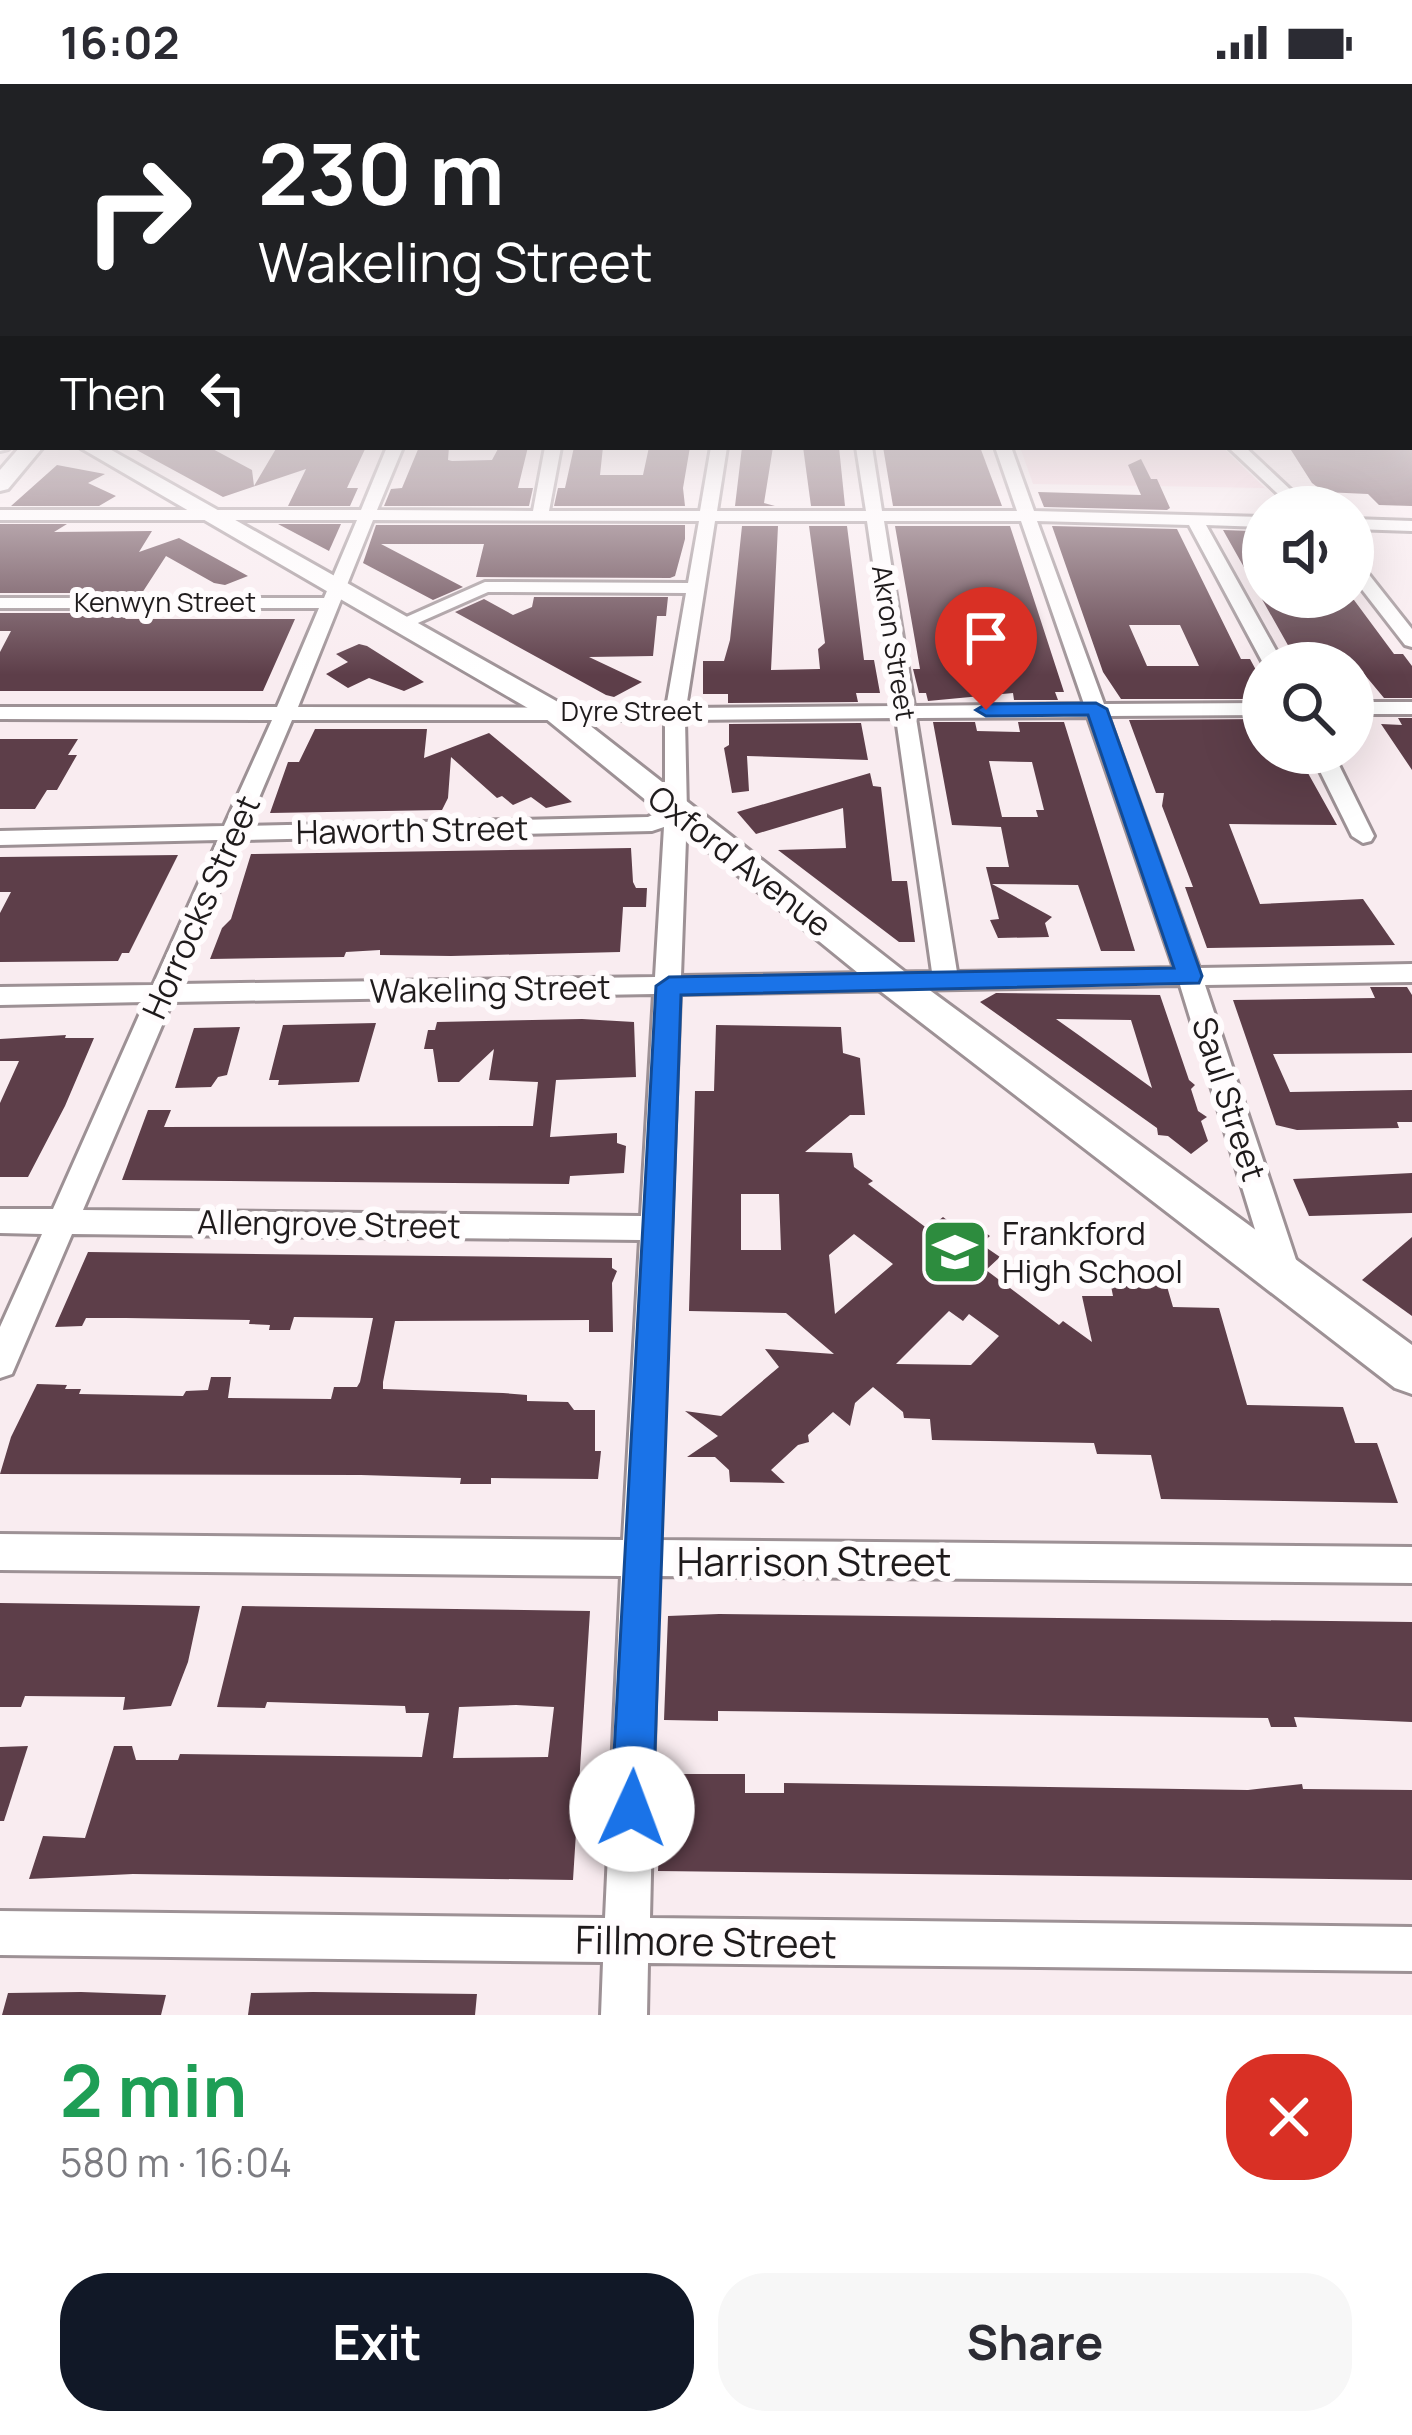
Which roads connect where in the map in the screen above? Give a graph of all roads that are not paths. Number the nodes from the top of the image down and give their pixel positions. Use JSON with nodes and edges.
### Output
{"nodes":[{"id":1,"x":174,"y":495,"type":"edge"},
{"id":2,"x":375,"y":495,"type":"edge"},
{"id":3,"x":544,"y":495,"type":"edge"},
{"id":4,"x":711,"y":495,"type":"edge"},
{"id":5,"x":870,"y":495,"type":"edge"},
{"id":6,"x":1022,"y":495,"type":"edge"},
{"id":7,"x":0,"y":515,"type":"edge"},
{"id":8,"x":367,"y":515,"type":"junction"},
{"id":9,"x":540,"y":515,"type":"junction"},
{"id":10,"x":873,"y":515,"type":"junction"},
{"id":11,"x":210,"y":516,"type":"junction"},
{"id":12,"x":708,"y":516,"type":"junction"},
{"id":13,"x":1030,"y":516,"type":"junction"},
{"id":14,"x":1196,"y":520,"type":"junction"},
{"id":15,"x":1242,"y":521,"type":"edge"},
{"id":16,"x":1374,"y":525,"type":"edge"},
{"id":17,"x":1412,"y":526,"type":"edge"},
{"id":18,"x":696,"y":588,"type":"junction"},
{"id":19,"x":1374,"y":593,"type":"edge"},
{"id":20,"x":334,"y":595,"type":"junction"},
{"id":21,"x":0,"y":603,"type":"edge"},
{"id":22,"x":404,"y":622,"type":"junction"},
{"id":23,"x":1412,"y":641,"type":"edge"},
{"id":24,"x":1262,"y":642,"type":"edge"},
{"id":25,"x":1374,"y":708,"type":"edge"},
{"id":26,"x":1412,"y":708,"type":"edge"},
{"id":27,"x":1096,"y":709,"type":"junction"},
{"id":28,"x":1242,"y":709,"type":"edge"},
{"id":29,"x":903,"y":710,"type":"junction"},
{"id":30,"x":286,"y":711,"type":"junction"},
{"id":31,"x":0,"y":712,"type":"edge"},
{"id":32,"x":555,"y":712,"type":"junction"},
{"id":33,"x":675,"y":714,"type":"junction"},
{"id":34,"x":1332,"y":774,"type":"edge"},
{"id":35,"x":676,"y":812,"type":"junction"},
{"id":36,"x":232,"y":834,"type":"junction"},
{"id":37,"x":1363,"y":836,"type":"dead end"},
{"id":38,"x":0,"y":838,"type":"edge"},
{"id":39,"x":1412,"y":973,"type":"edge"},
{"id":40,"x":1190,"y":976,"type":"junction"},
{"id":41,"x":946,"y":980,"type":"junction"},
{"id":42,"x":892,"y":981,"type":"junction"},
{"id":43,"x":669,"y":986,"type":"junction"},
{"id":44,"x":0,"y":996,"type":"edge"},
{"id":45,"x":162,"y":996,"type":"junction"},
{"id":46,"x":0,"y":1221,"type":"edge"},
{"id":47,"x":62,"y":1221,"type":"junction"},
{"id":48,"x":658,"y":1228,"type":"junction"},
{"id":49,"x":1285,"y":1276,"type":"junction"},
{"id":50,"x":0,"y":1364,"type":"edge"},
{"id":51,"x":1412,"y":1373,"type":"edge"},
{"id":52,"x":0,"y":1552,"type":"edge"},
{"id":53,"x":640,"y":1561,"type":"junction"},
{"id":54,"x":1412,"y":1565,"type":"edge"},
{"id":55,"x":0,"y":1933,"type":"edge"},
{"id":56,"x":628,"y":1942,"type":"junction"},
{"id":57,"x":1412,"y":1949,"type":"edge"},
{"id":58,"x":624,"y":2015,"type":"edge"}],
"edges":[{"from":1,"to":11,"type":"street","name":"Oxford Avenue"},
{"from":2,"to":8,"type":"street","name":"Horrocks Street"},
{"from":3,"to":9,"type":"street"},
{"from":4,"to":12,"type":"street"},
{"from":5,"to":10,"type":"street","name":"Akron Street"},
{"from":6,"to":13,"type":"street","name":"Saul Street"},
{"from":7,"to":11,"type":"street"},
{"from":8,"to":9,"type":"street"},
{"from":8,"to":11,"type":"street"},
{"from":8,"to":20,"type":"street","name":"Horrocks Street"},
{"from":9,"to":12,"type":"street"},
{"from":10,"to":12,"type":"street"},
{"from":10,"to":13,"type":"street"},
{"from":10,"to":29,"type":"street","name":"Akron Street"},
{"from":11,"to":20,"type":"street","name":"Oxford Avenue"},
{"from":12,"to":18,"type":"street"},
{"from":13,"to":14,"type":"street"},
{"from":13,"to":27,"type":"street","name":"Saul Street"},
{"from":14,"to":15,"type":"street"},
{"from":14,"to":24,"type":"street"},
{"from":16,"to":17,"type":"street"},
{"from":18,"to":22,"type":"street"},
{"from":18,"to":33,"type":"street"},
{"from":19,"to":23,"type":"street"},
{"from":20,"to":21,"type":"street","name":"Kenwyn Street"},
{"from":20,"to":22,"type":"street","name":"Oxford Avenue"},
{"from":20,"to":30,"type":"street","name":"Horrocks Street"},
{"from":22,"to":32,"type":"street","name":"Oxford Avenue"},
{"from":25,"to":26,"type":"street"},
{"from":27,"to":28,"type":"street","name":"Dyre Street"},
{"from":27,"to":29,"type":"street","name":"Dyre Street"},
{"from":27,"to":40,"type":"street","name":"Saul Street"},
{"from":29,"to":33,"type":"street","name":"Dyre Street"},
{"from":29,"to":41,"type":"street","name":"Akron Street"},
{"from":30,"to":31,"type":"street","name":"Dyre Street"},
{"from":30,"to":32,"type":"street","name":"Dyre Street"},
{"from":30,"to":36,"type":"street","name":"Horrocks Street"},
{"from":32,"to":33,"type":"street","name":"Dyre Street"},
{"from":32,"to":35,"type":"street","name":"Oxford Avenue"},
{"from":33,"to":35,"type":"street"},
{"from":34,"to":37,"type":"street"},
{"from":35,"to":36,"type":"street","name":"Haworth Street"},
{"from":35,"to":42,"type":"street","name":"Oxford Avenue"},
{"from":35,"to":43,"type":"street"},
{"from":36,"to":38,"type":"street","name":"Haworth Street"},
{"from":36,"to":45,"type":"street","name":"Horrocks Street"},
{"from":39,"to":40,"type":"street","name":"Wakeling Street"},
{"from":40,"to":41,"type":"street","name":"Wakeling Street"},
{"from":40,"to":49,"type":"street","name":"Saul Street"},
{"from":41,"to":42,"type":"street","name":"Wakeling Street"},
{"from":42,"to":43,"type":"street","name":"Wakeling Street"},
{"from":42,"to":49,"type":"street","name":"Oxford Avenue"},
{"from":43,"to":45,"type":"street","name":"Wakeling Street"},
{"from":43,"to":48,"type":"street"},
{"from":44,"to":45,"type":"street","name":"Wakeling Street"},
{"from":45,"to":47,"type":"street","name":"Horrocks Street"},
{"from":46,"to":47,"type":"street","name":"Allengrove Street"},
{"from":47,"to":48,"type":"street","name":"Allengrove Street"},
{"from":47,"to":50,"type":"street","name":"Horrocks Street"},
{"from":48,"to":53,"type":"street"},
{"from":49,"to":51,"type":"street","name":"Oxford Avenue"},
{"from":52,"to":53,"type":"street","name":"Harrison Street"},
{"from":53,"to":54,"type":"street","name":"Harrison Street"},
{"from":53,"to":56,"type":"street"},
{"from":55,"to":56,"type":"street","name":"Fillmore Street"},
{"from":56,"to":57,"type":"street","name":"Fillmore Street"},
{"from":56,"to":58,"type":"street"}]}
